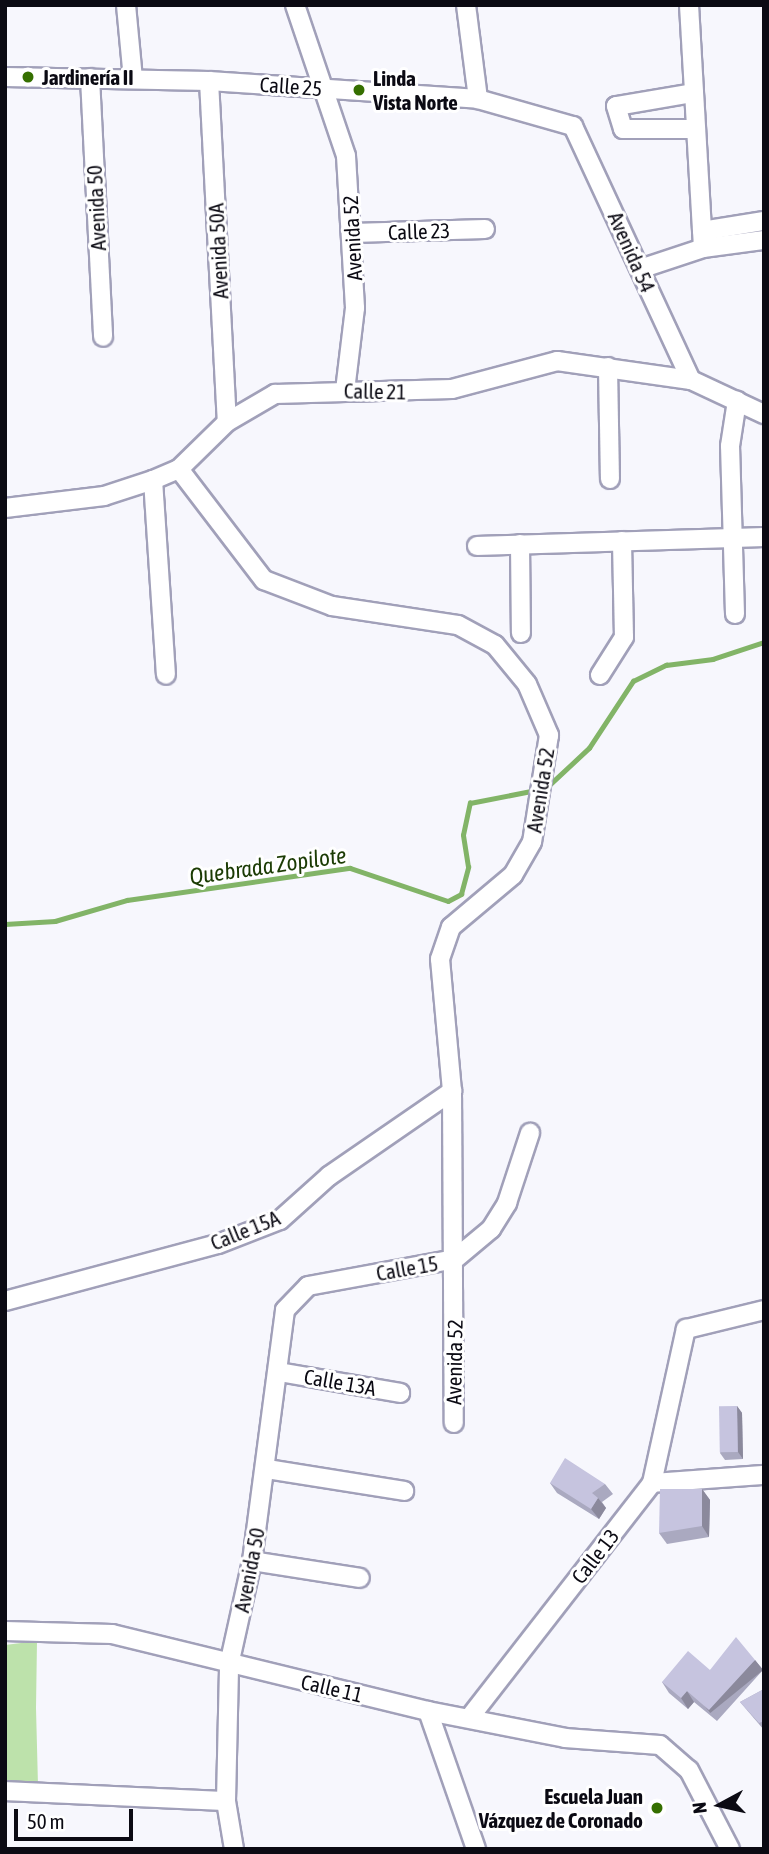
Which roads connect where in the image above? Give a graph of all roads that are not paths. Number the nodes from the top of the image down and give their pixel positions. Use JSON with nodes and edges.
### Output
{"nodes":[{"id":1,"x":126,"y":5,"type":"edge"},
{"id":2,"x":295,"y":5,"type":"edge"},
{"id":3,"x":466,"y":5,"type":"edge"},
{"id":4,"x":690,"y":5,"type":"edge"},
{"id":5,"x":5,"y":77,"type":"edge"},
{"id":6,"x":90,"y":78,"type":"junction"},
{"id":7,"x":133,"y":79,"type":"junction"},
{"id":8,"x":209,"y":81,"type":"junction"},
{"id":9,"x":323,"y":89,"type":"junction"},
{"id":10,"x":693,"y":93,"type":"junction"},
{"id":11,"x":478,"y":99,"type":"junction"},
{"id":12,"x":573,"y":125,"type":"joint"},
{"id":13,"x":695,"y":130,"type":"junction"},
{"id":14,"x":764,"y":221,"type":"edge"},
{"id":15,"x":485,"y":229,"type":"dead end"},
{"id":16,"x":353,"y":233,"type":"junction"},
{"id":17,"x":702,"y":240,"type":"junction"},
{"id":18,"x":764,"y":240,"type":"edge"},
{"id":19,"x":640,"y":269,"type":"junction"},
{"id":20,"x":103,"y":337,"type":"dead end"},
{"id":21,"x":608,"y":367,"type":"junction"},
{"id":22,"x":691,"y":380,"type":"junction"},
{"id":23,"x":345,"y":391,"type":"junction"},
{"id":24,"x":737,"y":401,"type":"junction"},
{"id":25,"x":764,"y":414,"type":"edge"},
{"id":26,"x":227,"y":422,"type":"junction"},
{"id":27,"x":179,"y":469,"type":"junction"},
{"id":28,"x":610,"y":479,"type":"dead end"},
{"id":29,"x":153,"y":480,"type":"junction"},
{"id":30,"x":5,"y":508,"type":"edge"},
{"id":31,"x":764,"y":537,"type":"edge"},
{"id":32,"x":732,"y":538,"type":"junction"},
{"id":33,"x":622,"y":541,"type":"junction"},
{"id":34,"x":520,"y":544,"type":"junction"},
{"id":35,"x":477,"y":545,"type":"dead end"},
{"id":36,"x":735,"y":614,"type":"dead end"},
{"id":37,"x":521,"y":633,"type":"dead end"},
{"id":38,"x":166,"y":675,"type":"dead end"},
{"id":39,"x":600,"y":675,"type":"dead end"},
{"id":40,"x":452,"y":1091,"type":"junction"},
{"id":41,"x":530,"y":1133,"type":"dead end"},
{"id":42,"x":455,"y":1259,"type":"junction"},
{"id":43,"x":295,"y":1295,"type":"joint"},
{"id":44,"x":5,"y":1301,"type":"edge"},
{"id":45,"x":764,"y":1310,"type":"edge"},
{"id":46,"x":279,"y":1372,"type":"junction"},
{"id":47,"x":400,"y":1393,"type":"dead end"},
{"id":48,"x":454,"y":1423,"type":"dead end"},
{"id":49,"x":267,"y":1469,"type":"junction"},
{"id":50,"x":764,"y":1475,"type":"edge"},
{"id":51,"x":652,"y":1483,"type":"junction"},
{"id":52,"x":404,"y":1491,"type":"dead end"},
{"id":53,"x":252,"y":1561,"type":"junction"},
{"id":54,"x":360,"y":1578,"type":"dead end"},
{"id":55,"x":5,"y":1630,"type":"edge"},
{"id":56,"x":229,"y":1665,"type":"junction"},
{"id":57,"x":428,"y":1710,"type":"junction"},
{"id":58,"x":470,"y":1717,"type":"junction"},
{"id":59,"x":5,"y":1791,"type":"edge"},
{"id":60,"x":226,"y":1801,"type":"junction"},
{"id":61,"x":234,"y":1849,"type":"edge"},
{"id":62,"x":476,"y":1849,"type":"edge"},
{"id":63,"x":730,"y":1849,"type":"edge"}],
"edges":[{"from":1,"to":7,"type":"street"},
{"from":2,"to":9,"type":"street","name":"Avenida 52"},
{"from":3,"to":11,"type":"street"},
{"from":4,"to":10,"type":"street"},
{"from":5,"to":6,"type":"street","name":"Calle 25"},
{"from":6,"to":7,"type":"street","name":"Calle 25"},
{"from":6,"to":20,"type":"street","name":"Avenida 50"},
{"from":7,"to":8,"type":"street","name":"Calle 25"},
{"from":8,"to":9,"type":"street","name":"Calle 25"},
{"from":8,"to":26,"type":"street","name":"Avenida 50A"},
{"from":9,"to":11,"type":"street","name":"Calle 25"},
{"from":9,"to":16,"type":"street","name":"Avenida 52"},
{"from":10,"to":13,"type":"street"},
{"from":10,"to":13,"type":"street"},
{"from":11,"to":12,"type":"street","name":"Calle 25"},
{"from":12,"to":19,"type":"street","name":"Avenida 54"},
{"from":13,"to":17,"type":"street"},
{"from":14,"to":17,"type":"street"},
{"from":15,"to":16,"type":"street","name":"Calle 23"},
{"from":16,"to":23,"type":"street","name":"Avenida 52"},
{"from":17,"to":18,"type":"street"},
{"from":17,"to":19,"type":"street"},
{"from":19,"to":22,"type":"street","name":"Avenida 54"},
{"from":21,"to":22,"type":"street","name":"Calle 21"},
{"from":21,"to":23,"type":"street","name":"Calle 21"},
{"from":21,"to":28,"type":"street"},
{"from":22,"to":24,"type":"street","name":"Calle 21"},
{"from":23,"to":26,"type":"street","name":"Calle 21"},
{"from":24,"to":25,"type":"street","name":"Calle 21"},
{"from":24,"to":32,"type":"street"},
{"from":26,"to":27,"type":"street","name":"Calle 21"},
{"from":27,"to":29,"type":"street","name":"Calle 21"},
{"from":27,"to":40,"type":"street","name":"Avenida 52"},
{"from":29,"to":30,"type":"street","name":"Calle 21"},
{"from":29,"to":38,"type":"street"},
{"from":31,"to":32,"type":"street"},
{"from":32,"to":33,"type":"street"},
{"from":32,"to":36,"type":"street"},
{"from":33,"to":34,"type":"street"},
{"from":33,"to":39,"type":"street"},
{"from":34,"to":35,"type":"street"},
{"from":34,"to":37,"type":"street"},
{"from":40,"to":42,"type":"street","name":"Avenida 52"},
{"from":40,"to":44,"type":"street","name":"Calle 15A"},
{"from":41,"to":42,"type":"street","name":"Calle 15"},
{"from":42,"to":43,"type":"street","name":"Calle 15"},
{"from":42,"to":48,"type":"street","name":"Avenida 52"},
{"from":43,"to":46,"type":"street","name":"Avenida 50"},
{"from":45,"to":51,"type":"street"},
{"from":46,"to":47,"type":"street","name":"Calle 13A"},
{"from":46,"to":49,"type":"street","name":"Avenida 50"},
{"from":49,"to":52,"type":"street"},
{"from":49,"to":53,"type":"street","name":"Avenida 50"},
{"from":50,"to":51,"type":"street"},
{"from":51,"to":58,"type":"street","name":"Calle 13"},
{"from":53,"to":54,"type":"street"},
{"from":53,"to":56,"type":"street","name":"Avenida 50"},
{"from":55,"to":56,"type":"street","name":"Calle 11"},
{"from":56,"to":57,"type":"street","name":"Calle 11"},
{"from":56,"to":60,"type":"street","name":"Avenida 50"},
{"from":57,"to":58,"type":"street","name":"Calle 11"},
{"from":57,"to":62,"type":"street"},
{"from":58,"to":63,"type":"street","name":"Calle 11"},
{"from":59,"to":60,"type":"street"},
{"from":60,"to":61,"type":"street","name":"Avenida 50"}]}
